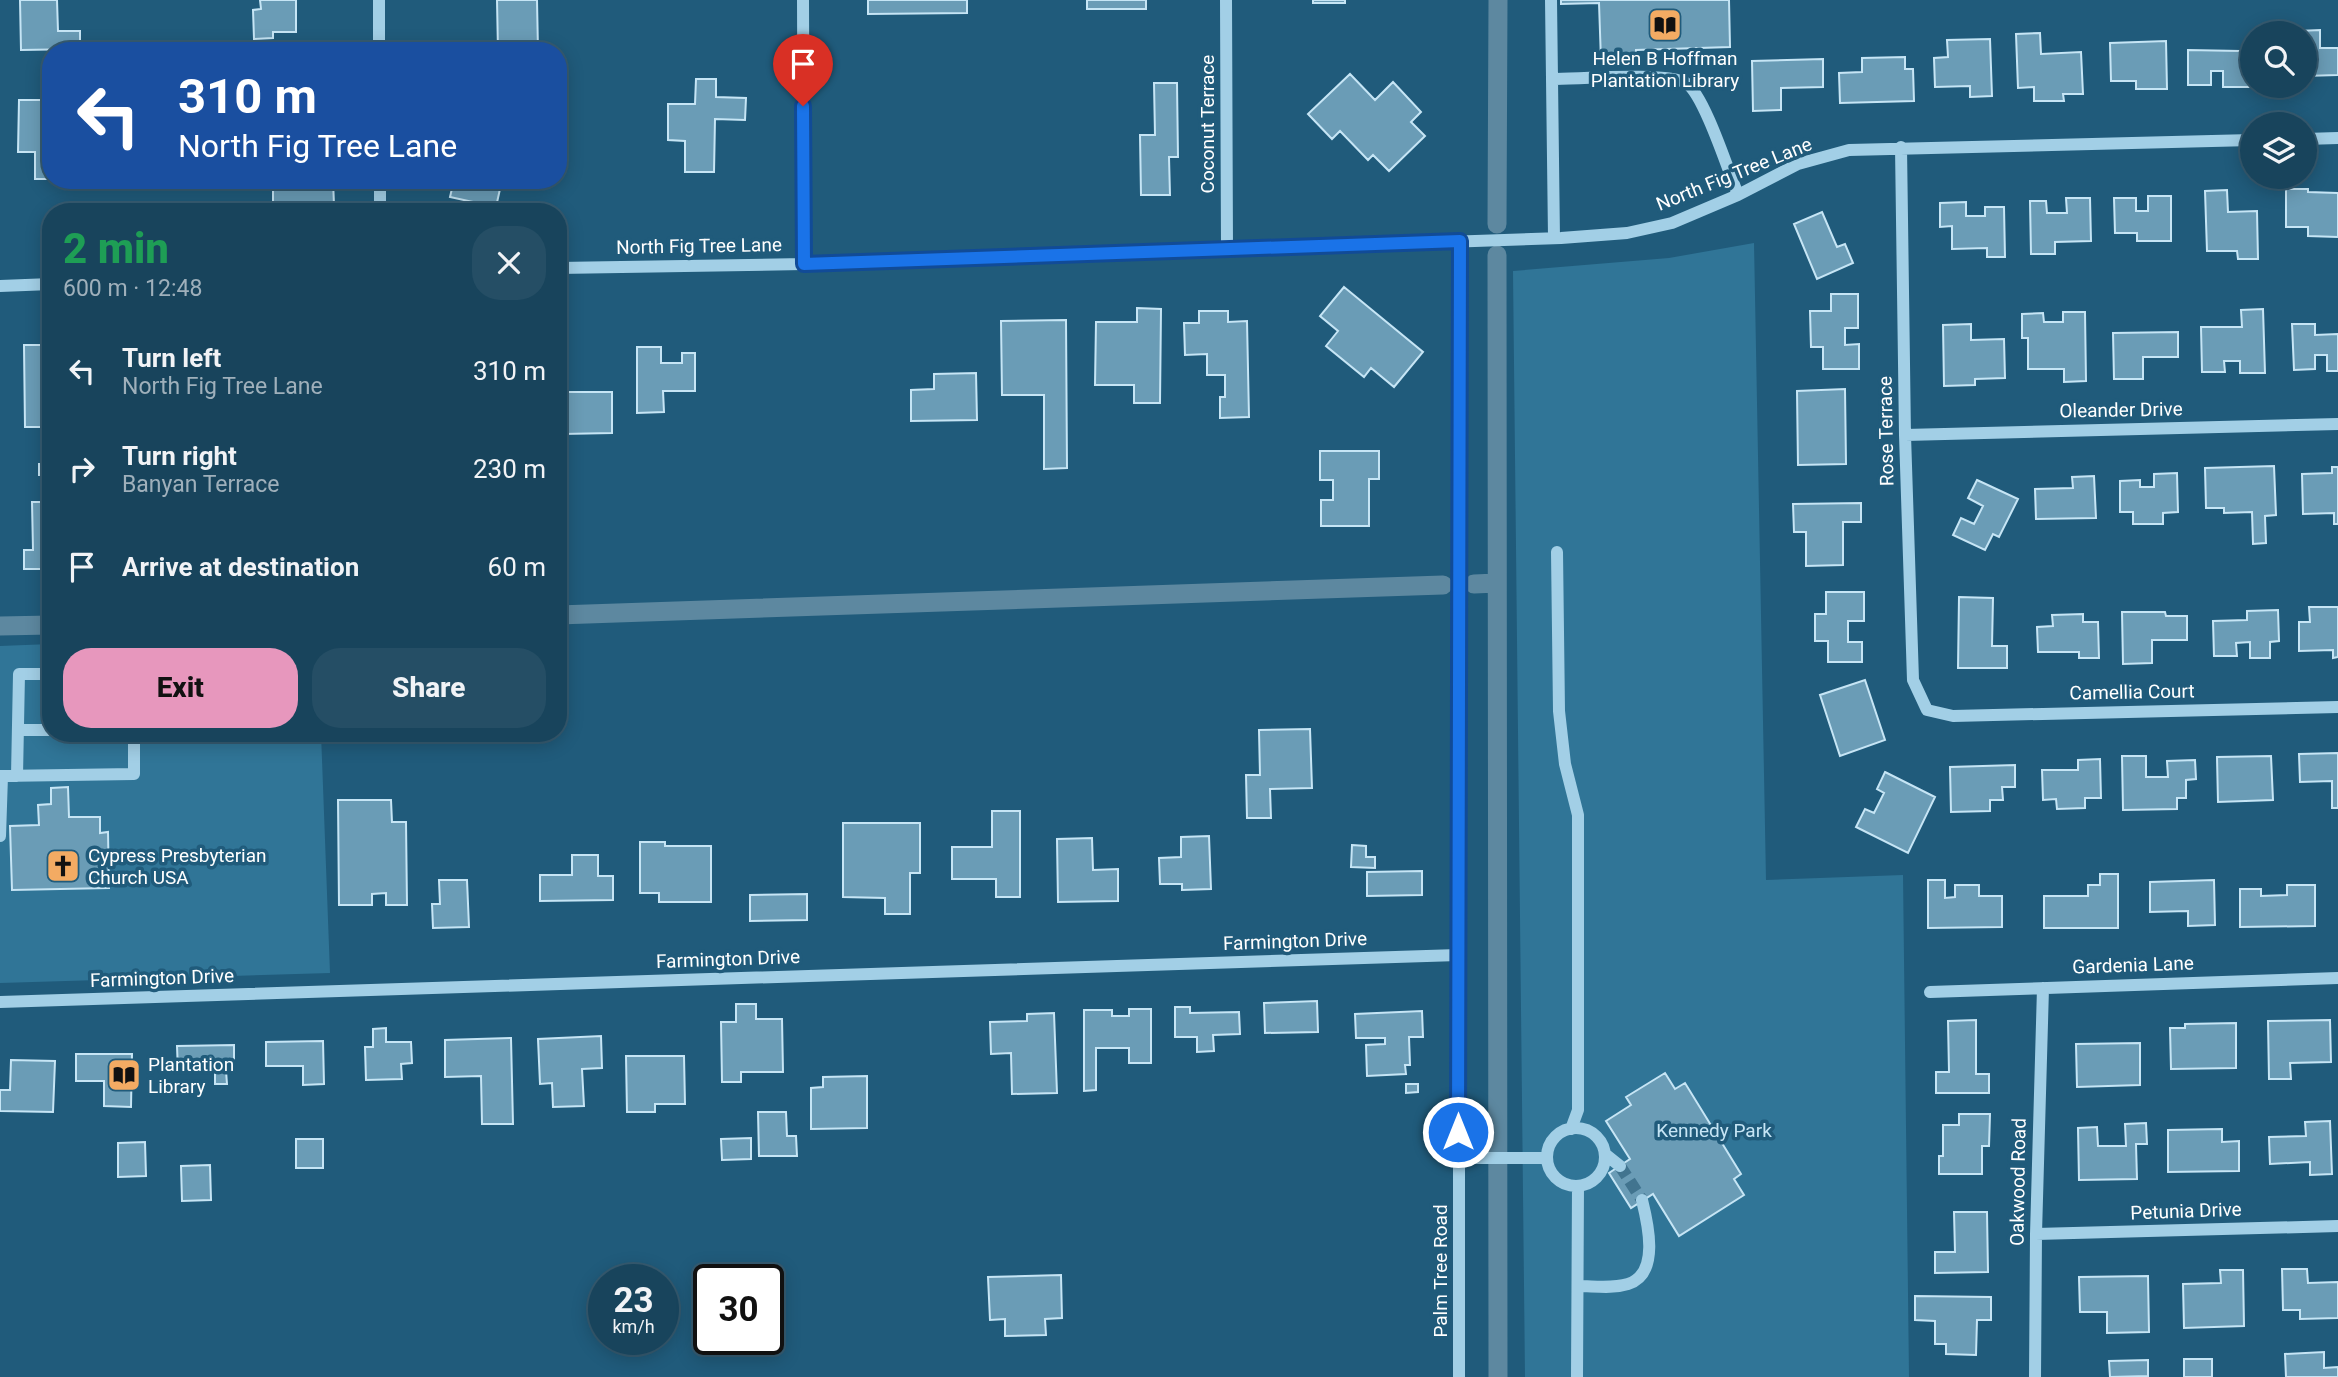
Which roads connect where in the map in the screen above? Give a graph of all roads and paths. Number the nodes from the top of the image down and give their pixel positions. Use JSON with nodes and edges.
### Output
{"nodes":[{"id":1,"x":379,"y":0,"type":"edge"},
{"id":2,"x":803,"y":0,"type":"edge"},
{"id":3,"x":1226,"y":0,"type":"edge"},
{"id":4,"x":1551,"y":0,"type":"edge"},
{"id":5,"x":379,"y":42,"type":"edge"},
{"id":6,"x":1552,"y":79,"type":"junction"},
{"id":7,"x":2338,"y":138,"type":"edge"},
{"id":8,"x":2317,"y":139,"type":"edge"},
{"id":9,"x":2240,"y":140,"type":"edge"},
{"id":10,"x":1901,"y":148,"type":"junction"},
{"id":11,"x":1738,"y":195,"type":"junction"},
{"id":12,"x":1554,"y":238,"type":"junction"},
{"id":13,"x":1460,"y":241,"type":"junction"},
{"id":14,"x":1227,"y":249,"type":"junction"},
{"id":15,"x":804,"y":264,"type":"junction"},
{"id":16,"x":567,"y":268,"type":"edge"},
{"id":17,"x":42,"y":284,"type":"edge"},
{"id":18,"x":0,"y":286,"type":"edge"},
{"id":19,"x":2338,"y":424,"type":"edge"},
{"id":20,"x":1905,"y":435,"type":"junction"},
{"id":21,"x":1557,"y":552,"type":"dead end"},
{"id":22,"x":42,"y":674,"type":"edge"},
{"id":23,"x":2338,"y":706,"type":"edge"},
{"id":24,"x":1927,"y":710,"type":"joint"},
{"id":25,"x":18,"y":730,"type":"junction"},
{"id":26,"x":42,"y":730,"type":"edge"},
{"id":27,"x":134,"y":742,"type":"edge"},
{"id":28,"x":1,"y":776,"type":"edge"},
{"id":29,"x":18,"y":776,"type":"junction"},
{"id":30,"x":0,"y":836,"type":"edge"},
{"id":31,"x":1458,"y":955,"type":"junction"},
{"id":32,"x":2338,"y":978,"type":"edge"},
{"id":33,"x":2043,"y":988,"type":"junction"},
{"id":34,"x":1930,"y":992,"type":"dead end"},
{"id":35,"x":0,"y":1002,"type":"edge"},
{"id":36,"x":1571,"y":1129,"type":"junction"},
{"id":37,"x":1605,"y":1154,"type":"junction"},
{"id":38,"x":1458,"y":1158,"type":"junction"},
{"id":39,"x":1542,"y":1158,"type":"junction"},
{"id":40,"x":1620,"y":1166,"type":"tunnel mouth"},
{"id":41,"x":1577,"y":1186,"type":"junction"},
{"id":42,"x":1642,"y":1200,"type":"tunnel mouth"},
{"id":43,"x":2338,"y":1226,"type":"edge"},
{"id":44,"x":2036,"y":1234,"type":"junction"},
{"id":45,"x":1578,"y":1286,"type":"junction"},
{"id":46,"x":1459,"y":1377,"type":"edge"},
{"id":47,"x":1577,"y":1377,"type":"edge"},
{"id":48,"x":2035,"y":1377,"type":"edge"}],
"edges":[{"from":1,"to":5,"type":"street"},
{"from":2,"to":15,"type":"street"},
{"from":3,"to":14,"type":"street","name":"Coconut Terrace"},
{"from":4,"to":6,"type":"street"},
{"from":6,"to":11,"type":"street"},
{"from":6,"to":12,"type":"street"},
{"from":7,"to":8,"type":"street"},
{"from":9,"to":10,"type":"street","name":"North Fig Tree Lane"},
{"from":10,"to":11,"type":"street","name":"North Fig Tree Lane"},
{"from":10,"to":20,"type":"street","name":"Rose Terrace"},
{"from":11,"to":12,"type":"street","name":"North Fig Tree Lane"},
{"from":12,"to":13,"type":"street","name":"North Fig Tree Lane"},
{"from":13,"to":14,"type":"street","name":"North Fig Tree Lane"},
{"from":13,"to":31,"type":"street","name":"Palm Tree Road"},
{"from":14,"to":15,"type":"street","name":"North Fig Tree Lane"},
{"from":15,"to":16,"type":"street","name":"North Fig Tree Lane"},
{"from":17,"to":18,"type":"street"},
{"from":19,"to":20,"type":"street","name":"Oleander Drive"},
{"from":20,"to":24,"type":"street","name":"Rose Terrace"},
{"from":21,"to":36,"type":"street"},
{"from":22,"to":25,"type":"street"},
{"from":23,"to":24,"type":"street","name":"Camellia Court"},
{"from":25,"to":26,"type":"street"},
{"from":25,"to":29,"type":"street"},
{"from":27,"to":29,"type":"street"},
{"from":28,"to":29,"type":"street"},
{"from":28,"to":30,"type":"street"},
{"from":31,"to":35,"type":"street","name":"Farmington Drive"},
{"from":31,"to":38,"type":"street","name":"Palm Tree Road"},
{"from":32,"to":33,"type":"street","name":"Gardenia Lane"},
{"from":33,"to":34,"type":"street","name":"Gardenia Lane"},
{"from":33,"to":44,"type":"street","name":"Oakwood Road"},
{"from":36,"to":37,"type":"street"},
{"from":36,"to":39,"type":"street"},
{"from":37,"to":40,"type":"street"},
{"from":37,"to":41,"type":"street"},
{"from":38,"to":39,"type":"street"},
{"from":38,"to":46,"type":"street","name":"Palm Tree Road"},
{"from":39,"to":41,"type":"street"},
{"from":41,"to":45,"type":"street"},
{"from":42,"to":45,"type":"street"},
{"from":43,"to":44,"type":"street","name":"Petunia Drive"},
{"from":44,"to":48,"type":"street","name":"Oakwood Road"},
{"from":45,"to":47,"type":"street"}]}
